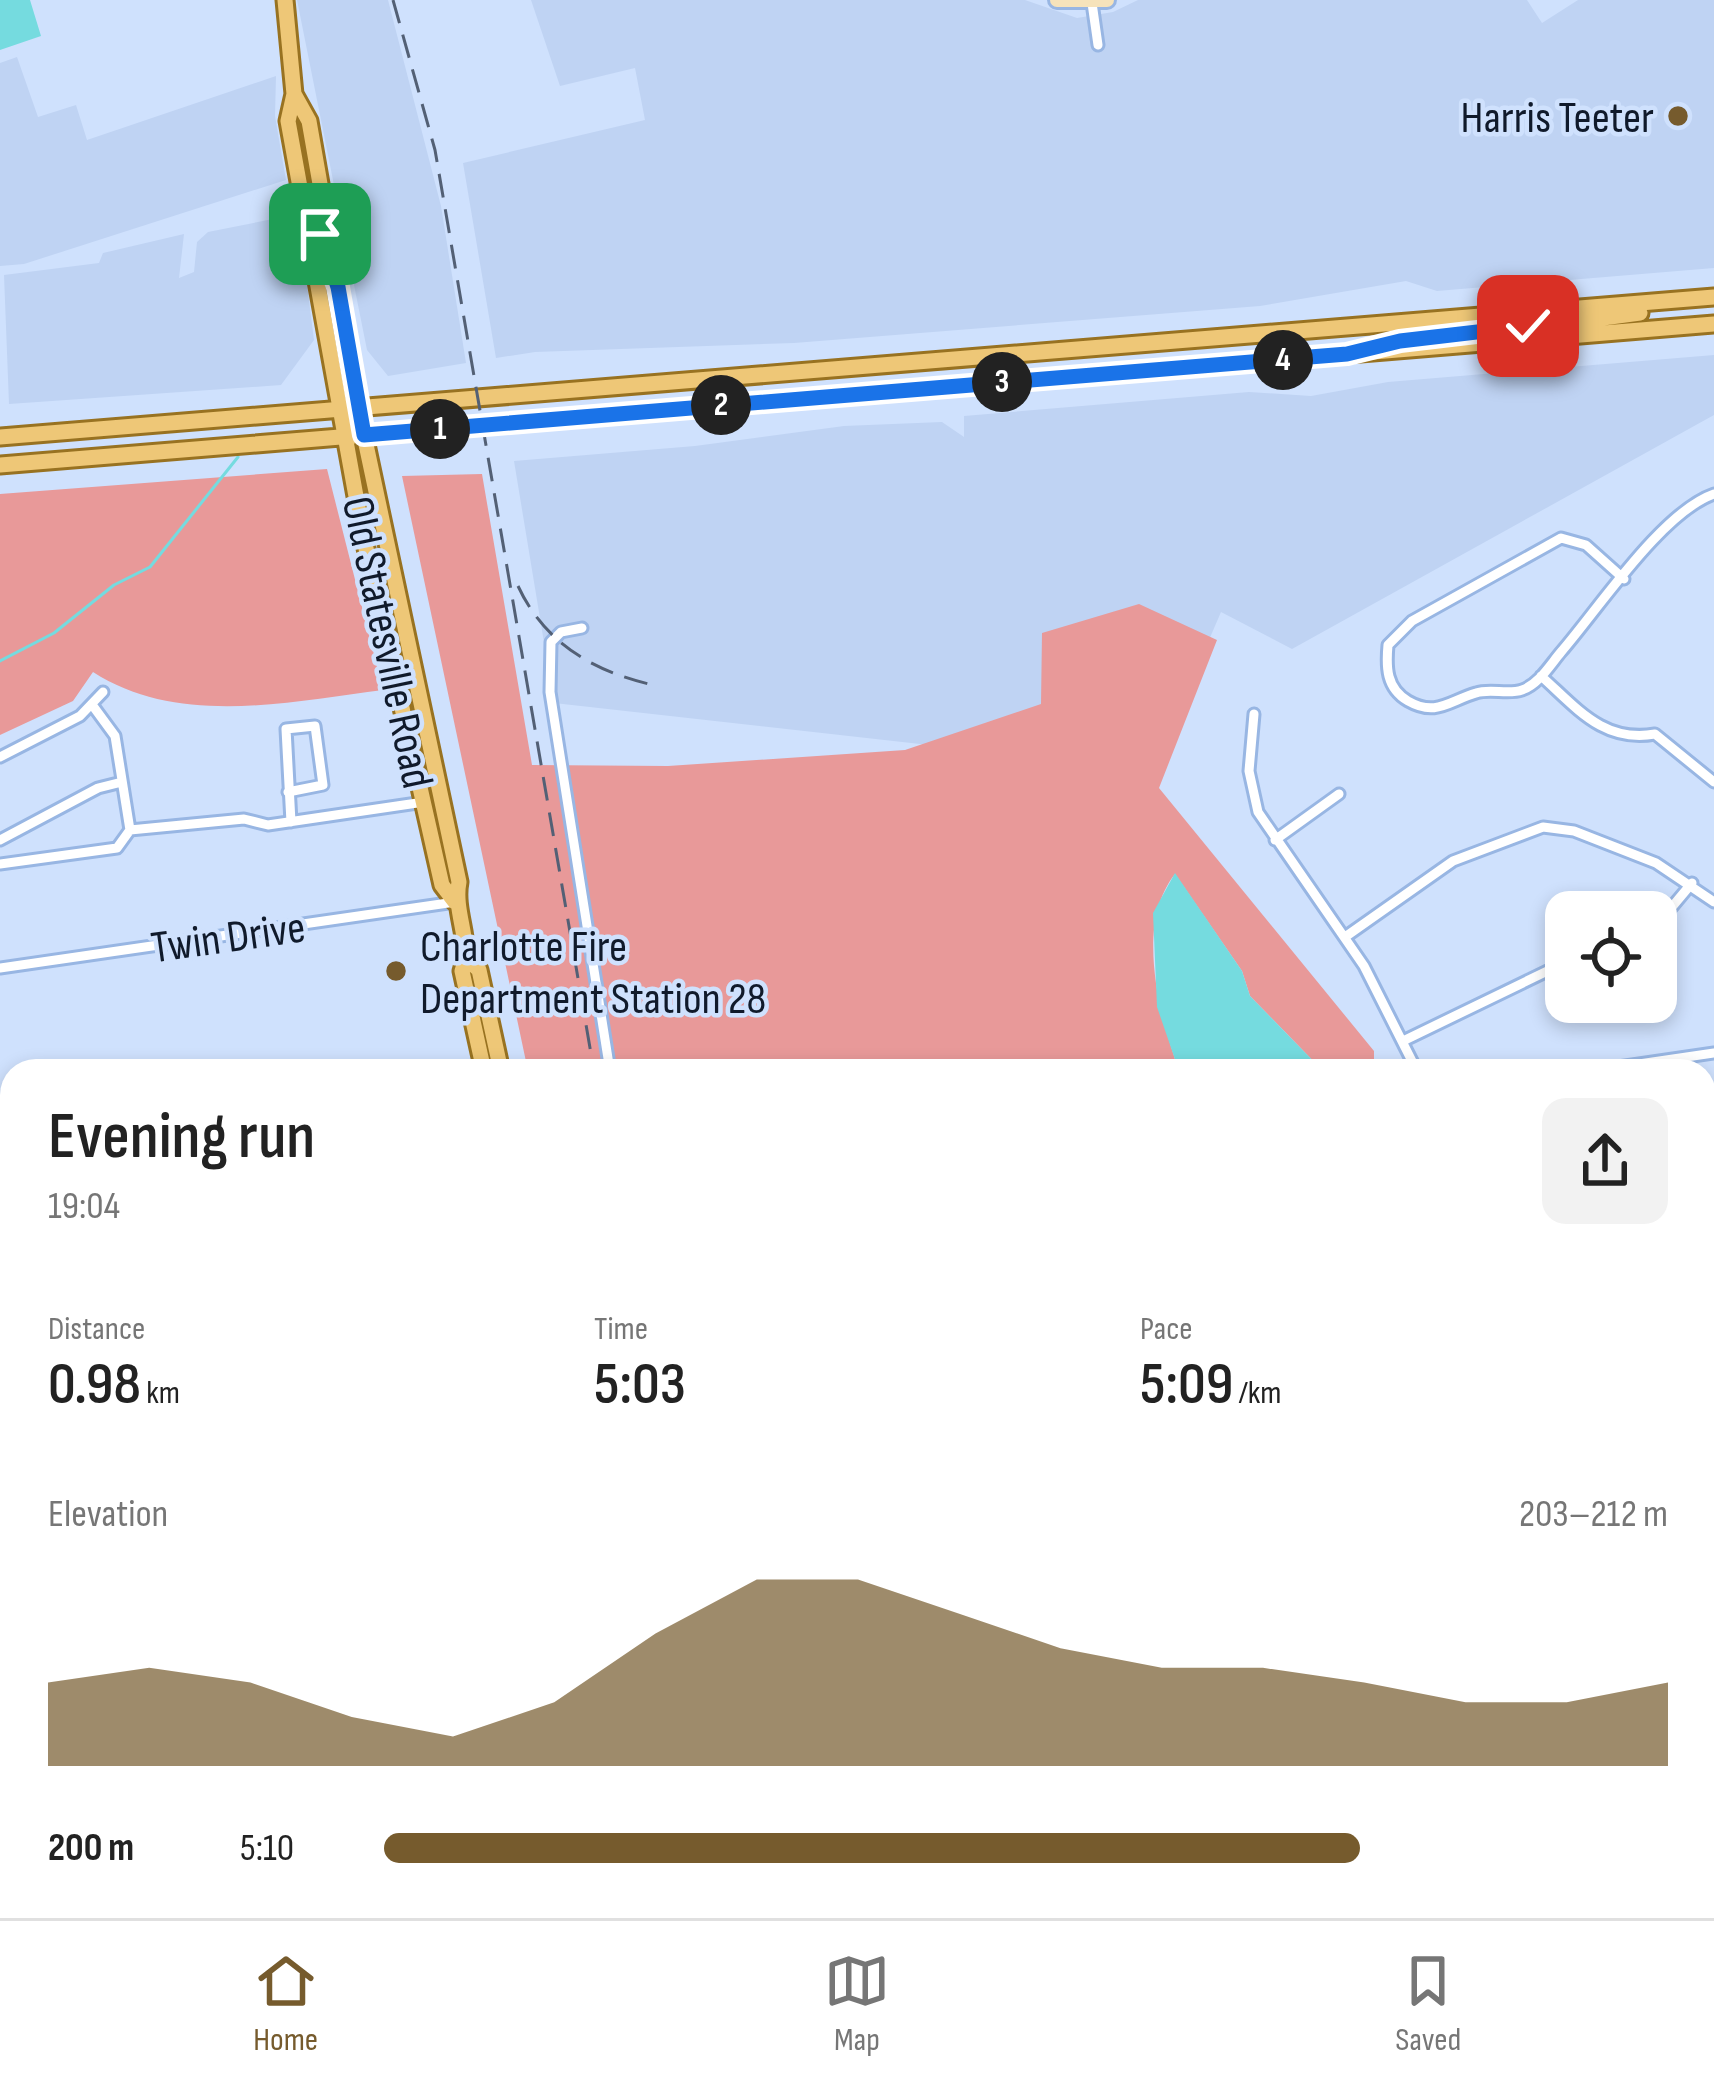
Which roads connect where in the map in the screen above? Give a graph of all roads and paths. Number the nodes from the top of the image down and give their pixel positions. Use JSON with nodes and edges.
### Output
{"nodes":[{"id":1,"x":285,"y":0,"type":"edge"},
{"id":2,"x":1057,"y":0,"type":"edge"},
{"id":3,"x":1100,"y":2,"type":"edge"},
{"id":4,"x":1098,"y":45,"type":"dead end"},
{"id":5,"x":292,"y":100,"type":"junction"},
{"id":6,"x":338,"y":287,"type":"junction"},
{"id":7,"x":1714,"y":298,"type":"edge"},
{"id":8,"x":1550,"y":311,"type":"junction"},
{"id":9,"x":1714,"y":324,"type":"edge"},
{"id":10,"x":1541,"y":339,"type":"junction"},
{"id":11,"x":1347,"y":354,"type":"junction"},
{"id":12,"x":359,"y":407,"type":"junction"},
{"id":13,"x":340,"y":409,"type":"junction"},
{"id":14,"x":364,"y":435,"type":"junction"},
{"id":15,"x":0,"y":437,"type":"edge"},
{"id":16,"x":345,"y":437,"type":"junction"},
{"id":17,"x":0,"y":465,"type":"edge"},
{"id":18,"x":1714,"y":494,"type":"edge"},
{"id":19,"x":1624,"y":579,"type":"junction"},
{"id":20,"x":581,"y":628,"type":"dead end"},
{"id":21,"x":1540,"y":676,"type":"junction"},
{"id":22,"x":104,"y":692,"type":"dead end"},
{"id":23,"x":93,"y":706,"type":"junction"},
{"id":24,"x":1254,"y":714,"type":"dead end"},
{"id":25,"x":0,"y":757,"type":"edge"},
{"id":26,"x":122,"y":782,"type":"junction"},
{"id":27,"x":1714,"y":782,"type":"edge"},
{"id":28,"x":288,"y":792,"type":"junction"},
{"id":29,"x":1339,"y":794,"type":"dead end"},
{"id":30,"x":424,"y":802,"type":"junction"},
{"id":31,"x":291,"y":822,"type":"junction"},
{"id":32,"x":130,"y":830,"type":"junction"},
{"id":33,"x":0,"y":840,"type":"edge"},
{"id":34,"x":1275,"y":840,"type":"junction"},
{"id":35,"x":0,"y":862,"type":"edge"},
{"id":36,"x":1692,"y":884,"type":"junction"},
{"id":37,"x":455,"y":902,"type":"junction"},
{"id":38,"x":1677,"y":902,"type":"edge"},
{"id":39,"x":1714,"y":902,"type":"edge"},
{"id":40,"x":1345,"y":937,"type":"junction"},
{"id":41,"x":467,"y":959,"type":"junction"},
{"id":42,"x":0,"y":968,"type":"edge"},
{"id":43,"x":1545,"y":972,"type":"edge"},
{"id":44,"x":1402,"y":1041,"type":"junction"},
{"id":45,"x":1714,"y":1053,"type":"edge"},
{"id":46,"x":481,"y":1059,"type":"edge"},
{"id":47,"x":498,"y":1059,"type":"edge"},
{"id":48,"x":608,"y":1059,"type":"edge"},
{"id":49,"x":1411,"y":1059,"type":"edge"},
{"id":50,"x":1673,"y":1059,"type":"edge"}],
"edges":[{"from":1,"to":5,"type":"main road","name":"Old Statesville Road"},
{"from":2,"to":3,"type":"main road"},
{"from":3,"to":4,"type":"street"},
{"from":5,"to":6,"type":"main road"},
{"from":5,"to":6,"type":"main road","name":"Old Statesville Road"},
{"from":5,"to":13,"type":"main road","name":"Old Statesville Road"},
{"from":6,"to":12,"type":"main road","name":"Old Statesville Road"},
{"from":7,"to":8,"type":"main road"},
{"from":7,"to":10,"type":"main road"},
{"from":8,"to":11,"type":"main road"},
{"from":8,"to":12,"type":"main road"},
{"from":9,"to":10,"type":"main road"},
{"from":10,"to":11,"type":"main road"},
{"from":11,"to":14,"type":"main road"},
{"from":12,"to":13,"type":"main road"},
{"from":12,"to":14,"type":"main road","name":"Old Statesville Road"},
{"from":13,"to":15,"type":"main road"},
{"from":13,"to":16,"type":"main road","name":"Old Statesville Road"},
{"from":14,"to":16,"type":"main road"},
{"from":14,"to":37,"type":"main road","name":"Old Statesville Road"},
{"from":16,"to":17,"type":"main road"},
{"from":16,"to":30,"type":"main road","name":"Old Statesville Road"},
{"from":18,"to":19,"type":"street"},
{"from":19,"to":21,"type":"street"},
{"from":19,"to":21,"type":"street"},
{"from":20,"to":48,"type":"street"},
{"from":21,"to":27,"type":"street"},
{"from":22,"to":23,"type":"street"},
{"from":23,"to":25,"type":"street"},
{"from":23,"to":26,"type":"street"},
{"from":24,"to":34,"type":"street"},
{"from":26,"to":32,"type":"street"},
{"from":26,"to":33,"type":"street"},
{"from":28,"to":28,"type":"street"},
{"from":28,"to":31,"type":"street"},
{"from":29,"to":34,"type":"street"},
{"from":30,"to":31,"type":"street"},
{"from":30,"to":37,"type":"main road","name":"Old Statesville Road"},
{"from":31,"to":32,"type":"street"},
{"from":32,"to":35,"type":"street"},
{"from":34,"to":40,"type":"street"},
{"from":36,"to":38,"type":"street"},
{"from":36,"to":39,"type":"street"},
{"from":36,"to":40,"type":"street"},
{"from":37,"to":41,"type":"main road","name":"Old Statesville Road"},
{"from":37,"to":42,"type":"street","name":"Twin Drive"},
{"from":40,"to":44,"type":"street"},
{"from":41,"to":46,"type":"main road","name":"Old Statesville Road"},
{"from":41,"to":47,"type":"main road","name":"Old Statesville Road"},
{"from":43,"to":44,"type":"street"},
{"from":44,"to":49,"type":"street"},
{"from":45,"to":50,"type":"street"}]}
